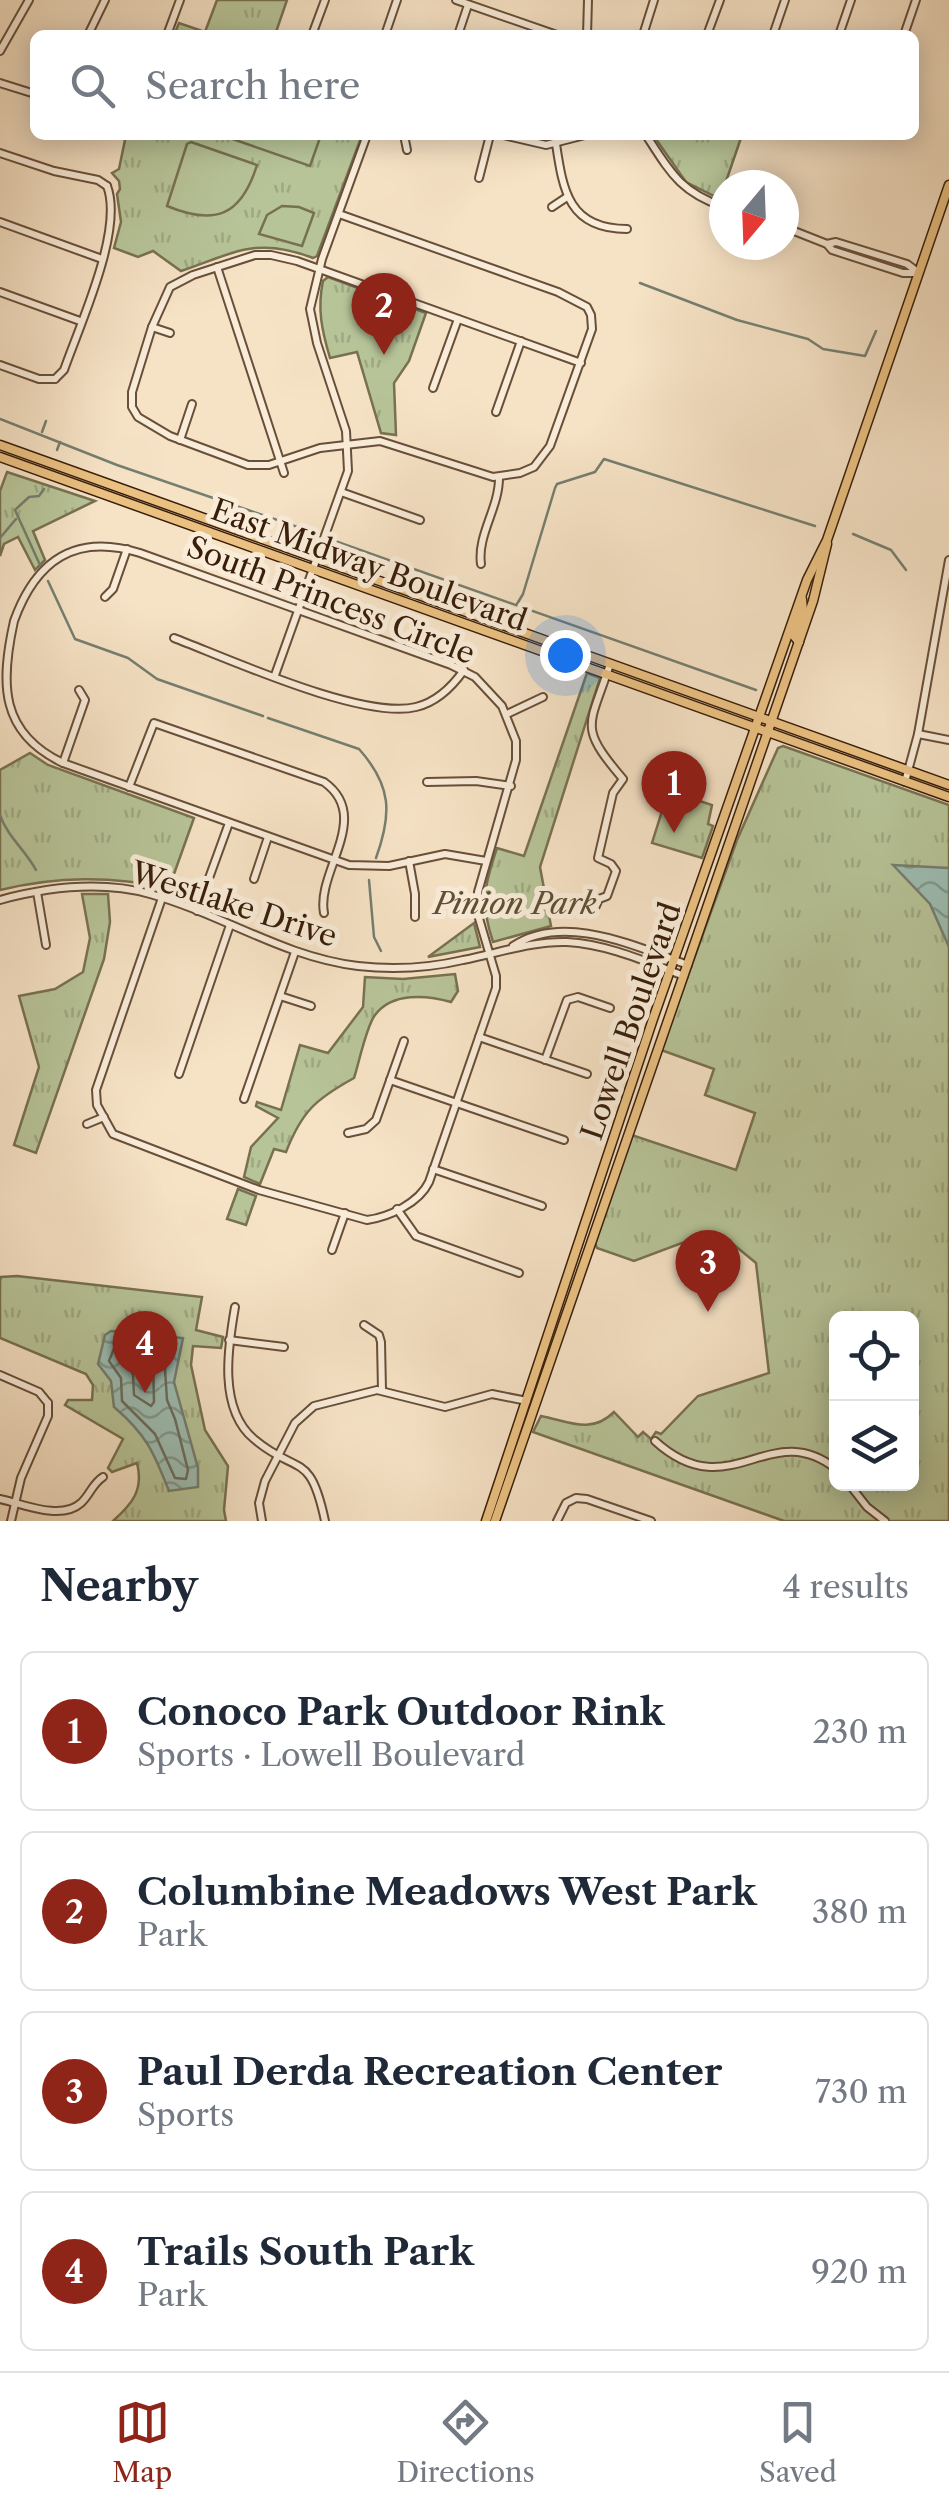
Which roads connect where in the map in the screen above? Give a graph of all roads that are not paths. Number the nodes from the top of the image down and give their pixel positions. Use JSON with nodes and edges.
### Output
{"nodes":[{"id":1,"x":29,"y":0,"type":"edge"},
{"id":2,"x":105,"y":0,"type":"edge"},
{"id":3,"x":180,"y":0,"type":"edge"},
{"id":4,"x":324,"y":0,"type":"edge"},
{"id":5,"x":397,"y":0,"type":"edge"},
{"id":6,"x":456,"y":0,"type":"edge"},
{"id":7,"x":588,"y":0,"type":"edge"},
{"id":8,"x":654,"y":0,"type":"edge"},
{"id":9,"x":720,"y":0,"type":"edge"},
{"id":10,"x":785,"y":0,"type":"edge"},
{"id":11,"x":851,"y":0,"type":"edge"},
{"id":12,"x":916,"y":0,"type":"edge"},
{"id":13,"x":468,"y":4,"type":"junction"},
{"id":14,"x":90,"y":30,"type":"edge"},
{"id":15,"x":169,"y":30,"type":"edge"},
{"id":16,"x":314,"y":30,"type":"edge"},
{"id":17,"x":387,"y":30,"type":"edge"},
{"id":18,"x":460,"y":30,"type":"edge"},
{"id":19,"x":543,"y":30,"type":"edge"},
{"id":20,"x":587,"y":30,"type":"edge"},
{"id":21,"x":645,"y":30,"type":"edge"},
{"id":22,"x":709,"y":30,"type":"edge"},
{"id":23,"x":775,"y":30,"type":"edge"},
{"id":24,"x":840,"y":30,"type":"edge"},
{"id":25,"x":906,"y":30,"type":"edge"},
{"id":26,"x":0,"y":51,"type":"edge"},
{"id":27,"x":0,"y":83,"type":"edge"},
{"id":28,"x":30,"y":92,"type":"edge"},
{"id":29,"x":365,"y":140,"type":"edge"},
{"id":30,"x":405,"y":140,"type":"edge"},
{"id":31,"x":489,"y":140,"type":"edge"},
{"id":32,"x":520,"y":140,"type":"edge"},
{"id":33,"x":568,"y":140,"type":"edge"},
{"id":34,"x":649,"y":140,"type":"edge"},
{"id":35,"x":556,"y":144,"type":"junction"},
{"id":36,"x":408,"y":150,"type":"dead end"},
{"id":37,"x":0,"y":153,"type":"edge"},
{"id":38,"x":480,"y":178,"type":"dead end"},
{"id":39,"x":949,"y":185,"type":"edge"},
{"id":40,"x":567,"y":197,"type":"junction"},
{"id":41,"x":709,"y":200,"type":"edge"},
{"id":42,"x":552,"y":207,"type":"dead end"},
{"id":43,"x":338,"y":214,"type":"junction"},
{"id":44,"x":0,"y":222,"type":"edge"},
{"id":45,"x":627,"y":230,"type":"dead end"},
{"id":46,"x":799,"y":233,"type":"edge"},
{"id":47,"x":102,"y":259,"type":"junction"},
{"id":48,"x":217,"y":266,"type":"junction"},
{"id":49,"x":319,"y":269,"type":"junction"},
{"id":50,"x":919,"y":273,"type":"junction"},
{"id":51,"x":0,"y":292,"type":"edge"},
{"id":52,"x":458,"y":319,"type":"junction"},
{"id":53,"x":80,"y":322,"type":"junction"},
{"id":54,"x":152,"y":328,"type":"junction"},
{"id":55,"x":170,"y":334,"type":"dead end"},
{"id":56,"x":522,"y":342,"type":"junction"},
{"id":57,"x":581,"y":362,"type":"junction"},
{"id":58,"x":0,"y":366,"type":"edge"},
{"id":59,"x":433,"y":388,"type":"dead end"},
{"id":60,"x":192,"y":404,"type":"dead end"},
{"id":61,"x":496,"y":412,"type":"dead end"},
{"id":62,"x":180,"y":440,"type":"junction"},
{"id":63,"x":348,"y":444,"type":"junction"},
{"id":64,"x":0,"y":445,"type":"edge"},
{"id":65,"x":0,"y":457,"type":"edge"},
{"id":66,"x":280,"y":461,"type":"junction"},
{"id":67,"x":284,"y":473,"type":"dead end"},
{"id":68,"x":499,"y":478,"type":"junction"},
{"id":69,"x":341,"y":492,"type":"junction"},
{"id":70,"x":420,"y":520,"type":"dead end"},
{"id":71,"x":827,"y":540,"type":"junction"},
{"id":72,"x":127,"y":549,"type":"junction"},
{"id":73,"x":317,"y":559,"type":"junction"},
{"id":74,"x":949,"y":560,"type":"edge"},
{"id":75,"x":481,"y":564,"type":"dead end"},
{"id":76,"x":314,"y":569,"type":"junction"},
{"id":77,"x":802,"y":595,"type":"junction"},
{"id":78,"x":105,"y":597,"type":"dead end"},
{"id":79,"x":299,"y":610,"type":"junction"},
{"id":80,"x":174,"y":638,"type":"dead end"},
{"id":81,"x":799,"y":642,"type":"junction"},
{"id":82,"x":610,"y":664,"type":"junction"},
{"id":83,"x":464,"y":670,"type":"junction"},
{"id":84,"x":275,"y":675,"type":"junction"},
{"id":85,"x":607,"y":675,"type":"junction"},
{"id":86,"x":79,"y":690,"type":"dead end"},
{"id":87,"x":543,"y":697,"type":"dead end"},
{"id":88,"x":507,"y":714,"type":"junction"},
{"id":89,"x":10,"y":718,"type":"junction"},
{"id":90,"x":760,"y":718,"type":"junction"},
{"id":91,"x":1,"y":722,"type":"edge"},
{"id":92,"x":770,"y":722,"type":"junction"},
{"id":93,"x":756,"y":728,"type":"junction"},
{"id":94,"x":768,"y":732,"type":"junction"},
{"id":95,"x":918,"y":734,"type":"junction"},
{"id":96,"x":949,"y":740,"type":"edge"},
{"id":97,"x":63,"y":763,"type":"junction"},
{"id":98,"x":909,"y":771,"type":"junction"},
{"id":99,"x":427,"y":782,"type":"dead end"},
{"id":100,"x":905,"y":782,"type":"junction"},
{"id":101,"x":949,"y":785,"type":"edge"},
{"id":102,"x":511,"y":786,"type":"junction"},
{"id":103,"x":129,"y":787,"type":"junction"},
{"id":104,"x":949,"y":797,"type":"edge"},
{"id":105,"x":229,"y":823,"type":"junction"},
{"id":106,"x":268,"y":837,"type":"junction"},
{"id":107,"x":335,"y":860,"type":"junction"},
{"id":108,"x":409,"y":861,"type":"junction"},
{"id":109,"x":486,"y":861,"type":"junction"},
{"id":110,"x":254,"y":879,"type":"dead end"},
{"id":111,"x":37,"y":892,"type":"junction"},
{"id":112,"x":162,"y":898,"type":"junction"},
{"id":113,"x":696,"y":899,"type":"junction"},
{"id":114,"x":0,"y":900,"type":"edge"},
{"id":115,"x":595,"y":908,"type":"dead end"},
{"id":116,"x":197,"y":911,"type":"junction"},
{"id":117,"x":324,"y":913,"type":"dead end"},
{"id":118,"x":415,"y":916,"type":"dead end"},
{"id":119,"x":230,"y":925,"type":"junction"},
{"id":120,"x":696,"y":941,"type":"junction"},
{"id":121,"x":46,"y":946,"type":"dead end"},
{"id":122,"x":512,"y":946,"type":"junction"},
{"id":123,"x":295,"y":952,"type":"junction"},
{"id":124,"x":490,"y":954,"type":"junction"},
{"id":125,"x":675,"y":961,"type":"junction"},
{"id":126,"x":688,"y":965,"type":"junction"},
{"id":127,"x":671,"y":971,"type":"junction"},
{"id":128,"x":684,"y":976,"type":"junction"},
{"id":129,"x":280,"y":996,"type":"junction"},
{"id":130,"x":311,"y":1006,"type":"dead end"},
{"id":131,"x":610,"y":1008,"type":"dead end"},
{"id":132,"x":479,"y":1037,"type":"junction"},
{"id":133,"x":404,"y":1040,"type":"dead end"},
{"id":134,"x":545,"y":1060,"type":"junction"},
{"id":135,"x":179,"y":1074,"type":"dead end"},
{"id":136,"x":587,"y":1074,"type":"dead end"},
{"id":137,"x":390,"y":1080,"type":"junction"},
{"id":138,"x":244,"y":1099,"type":"dead end"},
{"id":139,"x":456,"y":1103,"type":"junction"},
{"id":140,"x":104,"y":1117,"type":"junction"},
{"id":141,"x":87,"y":1124,"type":"dead end"},
{"id":142,"x":348,"y":1133,"type":"dead end"},
{"id":143,"x":564,"y":1140,"type":"dead end"},
{"id":144,"x":433,"y":1170,"type":"junction"},
{"id":145,"x":594,"y":1203,"type":"junction"},
{"id":146,"x":542,"y":1206,"type":"dead end"},
{"id":147,"x":398,"y":1209,"type":"junction"},
{"id":148,"x":344,"y":1213,"type":"junction"},
{"id":149,"x":588,"y":1249,"type":"junction"},
{"id":150,"x":332,"y":1250,"type":"dead end"},
{"id":151,"x":519,"y":1273,"type":"dead end"},
{"id":152,"x":235,"y":1307,"type":"dead end"},
{"id":153,"x":364,"y":1324,"type":"dead end"},
{"id":154,"x":229,"y":1340,"type":"junction"},
{"id":155,"x":284,"y":1346,"type":"dead end"},
{"id":156,"x":0,"y":1375,"type":"edge"},
{"id":157,"x":382,"y":1390,"type":"junction"},
{"id":158,"x":531,"y":1403,"type":"junction"},
{"id":159,"x":656,"y":1441,"type":"dead end"},
{"id":160,"x":278,"y":1454,"type":"junction"},
{"id":161,"x":829,"y":1465,"type":"edge"},
{"id":162,"x":103,"y":1478,"type":"dead end"},
{"id":163,"x":855,"y":1491,"type":"edge"},
{"id":164,"x":0,"y":1498,"type":"edge"},
{"id":165,"x":15,"y":1502,"type":"junction"},
{"id":166,"x":10,"y":1521,"type":"edge"},
{"id":167,"x":262,"y":1521,"type":"edge"},
{"id":168,"x":326,"y":1521,"type":"edge"},
{"id":169,"x":486,"y":1521,"type":"edge"},
{"id":170,"x":496,"y":1521,"type":"edge"},
{"id":171,"x":557,"y":1521,"type":"edge"},
{"id":172,"x":651,"y":1521,"type":"edge"},
{"id":173,"x":885,"y":1521,"type":"edge"}],
"edges":[{"from":1,"to":26,"type":"street"},
{"from":2,"to":14,"type":"street"},
{"from":3,"to":15,"type":"street"},
{"from":4,"to":16,"type":"street"},
{"from":5,"to":17,"type":"street"},
{"from":6,"to":13,"type":"street"},
{"from":7,"to":20,"type":"street"},
{"from":8,"to":21,"type":"street"},
{"from":9,"to":22,"type":"street"},
{"from":10,"to":23,"type":"street"},
{"from":11,"to":24,"type":"street"},
{"from":12,"to":25,"type":"street"},
{"from":13,"to":18,"type":"street"},
{"from":13,"to":19,"type":"street"},
{"from":27,"to":28,"type":"street"},
{"from":29,"to":43,"type":"street"},
{"from":30,"to":36,"type":"street"},
{"from":31,"to":38,"type":"street"},
{"from":32,"to":35,"type":"street"},
{"from":33,"to":35,"type":"street"},
{"from":34,"to":41,"type":"street"},
{"from":35,"to":40,"type":"street"},
{"from":37,"to":47,"type":"street"},
{"from":39,"to":50,"type":"main road","name":"Lowell Boulevard"},
{"from":40,"to":42,"type":"street"},
{"from":40,"to":45,"type":"street"},
{"from":43,"to":49,"type":"street"},
{"from":43,"to":57,"type":"street"},
{"from":44,"to":47,"type":"street"},
{"from":46,"to":50,"type":"street"},
{"from":47,"to":53,"type":"street"},
{"from":48,"to":49,"type":"street"},
{"from":48,"to":54,"type":"street"},
{"from":48,"to":66,"type":"street"},
{"from":49,"to":52,"type":"street"},
{"from":49,"to":63,"type":"street"},
{"from":50,"to":71,"type":"main road","name":"Lowell Boulevard"},
{"from":51,"to":53,"type":"street"},
{"from":52,"to":56,"type":"street"},
{"from":52,"to":59,"type":"street"},
{"from":53,"to":58,"type":"street"},
{"from":54,"to":55,"type":"street"},
{"from":54,"to":62,"type":"street"},
{"from":56,"to":57,"type":"street"},
{"from":56,"to":61,"type":"street"},
{"from":57,"to":68,"type":"street"},
{"from":60,"to":62,"type":"street"},
{"from":62,"to":66,"type":"street"},
{"from":63,"to":66,"type":"street"},
{"from":63,"to":68,"type":"street"},
{"from":63,"to":69,"type":"street"},
{"from":64,"to":73,"type":"main road","name":"East Midway Boulevard"},
{"from":65,"to":76,"type":"main road","name":"East Midway Boulevard"},
{"from":66,"to":67,"type":"street"},
{"from":68,"to":75,"type":"street"},
{"from":69,"to":70,"type":"street"},
{"from":69,"to":73,"type":"street"},
{"from":71,"to":77,"type":"main road","name":"Lowell Boulevard"},
{"from":71,"to":81,"type":"main road","name":"Lowell Boulevard"},
{"from":72,"to":78,"type":"street"},
{"from":72,"to":79,"type":"street","name":"South Princess Circle"},
{"from":72,"to":89,"type":"street","name":"South Princess Circle"},
{"from":73,"to":76,"type":"street"},
{"from":73,"to":82,"type":"main road","name":"East Midway Boulevard"},
{"from":74,"to":95,"type":"street"},
{"from":76,"to":79,"type":"street"},
{"from":76,"to":85,"type":"main road","name":"East Midway Boulevard"},
{"from":77,"to":81,"type":"main road"},
{"from":77,"to":90,"type":"main road","name":"Lowell Boulevard"},
{"from":79,"to":83,"type":"street","name":"South Princess Circle"},
{"from":79,"to":84,"type":"street"},
{"from":80,"to":84,"type":"street"},
{"from":81,"to":92,"type":"main road","name":"Lowell Boulevard"},
{"from":82,"to":85,"type":"street"},
{"from":82,"to":90,"type":"main road","name":"East Midway Boulevard"},
{"from":83,"to":84,"type":"street"},
{"from":83,"to":88,"type":"street","name":"South Princess Circle"},
{"from":85,"to":93,"type":"main road","name":"East Midway Boulevard"},
{"from":85,"to":115,"type":"street"},
{"from":86,"to":97,"type":"street"},
{"from":87,"to":88,"type":"street"},
{"from":88,"to":102,"type":"street"},
{"from":89,"to":91,"type":"street"},
{"from":89,"to":97,"type":"street"},
{"from":90,"to":92,"type":"main road","name":"East Midway Boulevard"},
{"from":90,"to":93,"type":"main road","name":"Lowell Boulevard"},
{"from":92,"to":94,"type":"main road","name":"Lowell Boulevard"},
{"from":92,"to":98,"type":"main road","name":"East Midway Boulevard"},
{"from":93,"to":94,"type":"main road","name":"East Midway Boulevard"},
{"from":93,"to":113,"type":"main road","name":"Lowell Boulevard"},
{"from":94,"to":100,"type":"main road","name":"East Midway Boulevard"},
{"from":94,"to":120,"type":"main road","name":"Lowell Boulevard"},
{"from":95,"to":96,"type":"street"},
{"from":95,"to":98,"type":"street"},
{"from":97,"to":103,"type":"street"},
{"from":98,"to":100,"type":"street"},
{"from":98,"to":101,"type":"main road","name":"East Midway Boulevard"},
{"from":99,"to":102,"type":"street"},
{"from":100,"to":104,"type":"main road","name":"East Midway Boulevard"},
{"from":102,"to":109,"type":"street"},
{"from":103,"to":105,"type":"street"},
{"from":103,"to":107,"type":"street"},
{"from":105,"to":106,"type":"street"},
{"from":105,"to":116,"type":"street"},
{"from":106,"to":107,"type":"street"},
{"from":106,"to":110,"type":"street"},
{"from":107,"to":108,"type":"street"},
{"from":107,"to":117,"type":"street"},
{"from":108,"to":109,"type":"street"},
{"from":108,"to":118,"type":"street"},
{"from":109,"to":124,"type":"street"},
{"from":111,"to":112,"type":"street","name":"Westlake Drive"},
{"from":111,"to":114,"type":"street","name":"Westlake Drive"},
{"from":111,"to":121,"type":"street"},
{"from":112,"to":116,"type":"street","name":"Westlake Drive"},
{"from":112,"to":140,"type":"street"},
{"from":113,"to":120,"type":"main road"},
{"from":113,"to":125,"type":"main road","name":"Lowell Boulevard"},
{"from":116,"to":119,"type":"street","name":"Westlake Drive"},
{"from":119,"to":123,"type":"street","name":"Westlake Drive"},
{"from":119,"to":135,"type":"street"},
{"from":120,"to":126,"type":"main road","name":"Lowell Boulevard"},
{"from":122,"to":124,"type":"street","name":"Westlake Drive"},
{"from":122,"to":125,"type":"street","name":"Westlake Drive"},
{"from":122,"to":127,"type":"street","name":"Westlake Drive"},
{"from":123,"to":124,"type":"street","name":"Westlake Drive"},
{"from":123,"to":129,"type":"street"},
{"from":124,"to":132,"type":"street"},
{"from":125,"to":126,"type":"street","name":"Westlake Drive"},
{"from":125,"to":127,"type":"main road","name":"Lowell Boulevard"},
{"from":126,"to":128,"type":"main road","name":"Lowell Boulevard"},
{"from":127,"to":128,"type":"street","name":"Westlake Drive"},
{"from":127,"to":145,"type":"main road","name":"Lowell Boulevard"},
{"from":128,"to":149,"type":"main road","name":"Lowell Boulevard"},
{"from":129,"to":130,"type":"street"},
{"from":129,"to":138,"type":"street"},
{"from":131,"to":134,"type":"street"},
{"from":132,"to":134,"type":"street"},
{"from":132,"to":139,"type":"street"},
{"from":133,"to":137,"type":"street"},
{"from":134,"to":136,"type":"street"},
{"from":137,"to":139,"type":"street"},
{"from":137,"to":142,"type":"street"},
{"from":139,"to":143,"type":"street"},
{"from":139,"to":144,"type":"street"},
{"from":140,"to":141,"type":"street"},
{"from":140,"to":148,"type":"street"},
{"from":144,"to":146,"type":"street"},
{"from":144,"to":147,"type":"street"},
{"from":145,"to":149,"type":"main road"},
{"from":145,"to":158,"type":"main road","name":"Lowell Boulevard"},
{"from":147,"to":148,"type":"street"},
{"from":147,"to":151,"type":"street"},
{"from":148,"to":150,"type":"street"},
{"from":149,"to":158,"type":"main road","name":"Lowell Boulevard"},
{"from":152,"to":154,"type":"street"},
{"from":153,"to":157,"type":"street"},
{"from":154,"to":155,"type":"street"},
{"from":154,"to":160,"type":"street"},
{"from":156,"to":165,"type":"street"},
{"from":157,"to":158,"type":"street"},
{"from":157,"to":160,"type":"street"},
{"from":158,"to":169,"type":"main road","name":"Lowell Boulevard"},
{"from":158,"to":170,"type":"main road","name":"Lowell Boulevard"},
{"from":159,"to":161,"type":"street"},
{"from":160,"to":167,"type":"street"},
{"from":160,"to":168,"type":"street"},
{"from":162,"to":165,"type":"street"},
{"from":163,"to":173,"type":"street"},
{"from":164,"to":165,"type":"street"},
{"from":165,"to":166,"type":"street"},
{"from":171,"to":172,"type":"street"}]}
